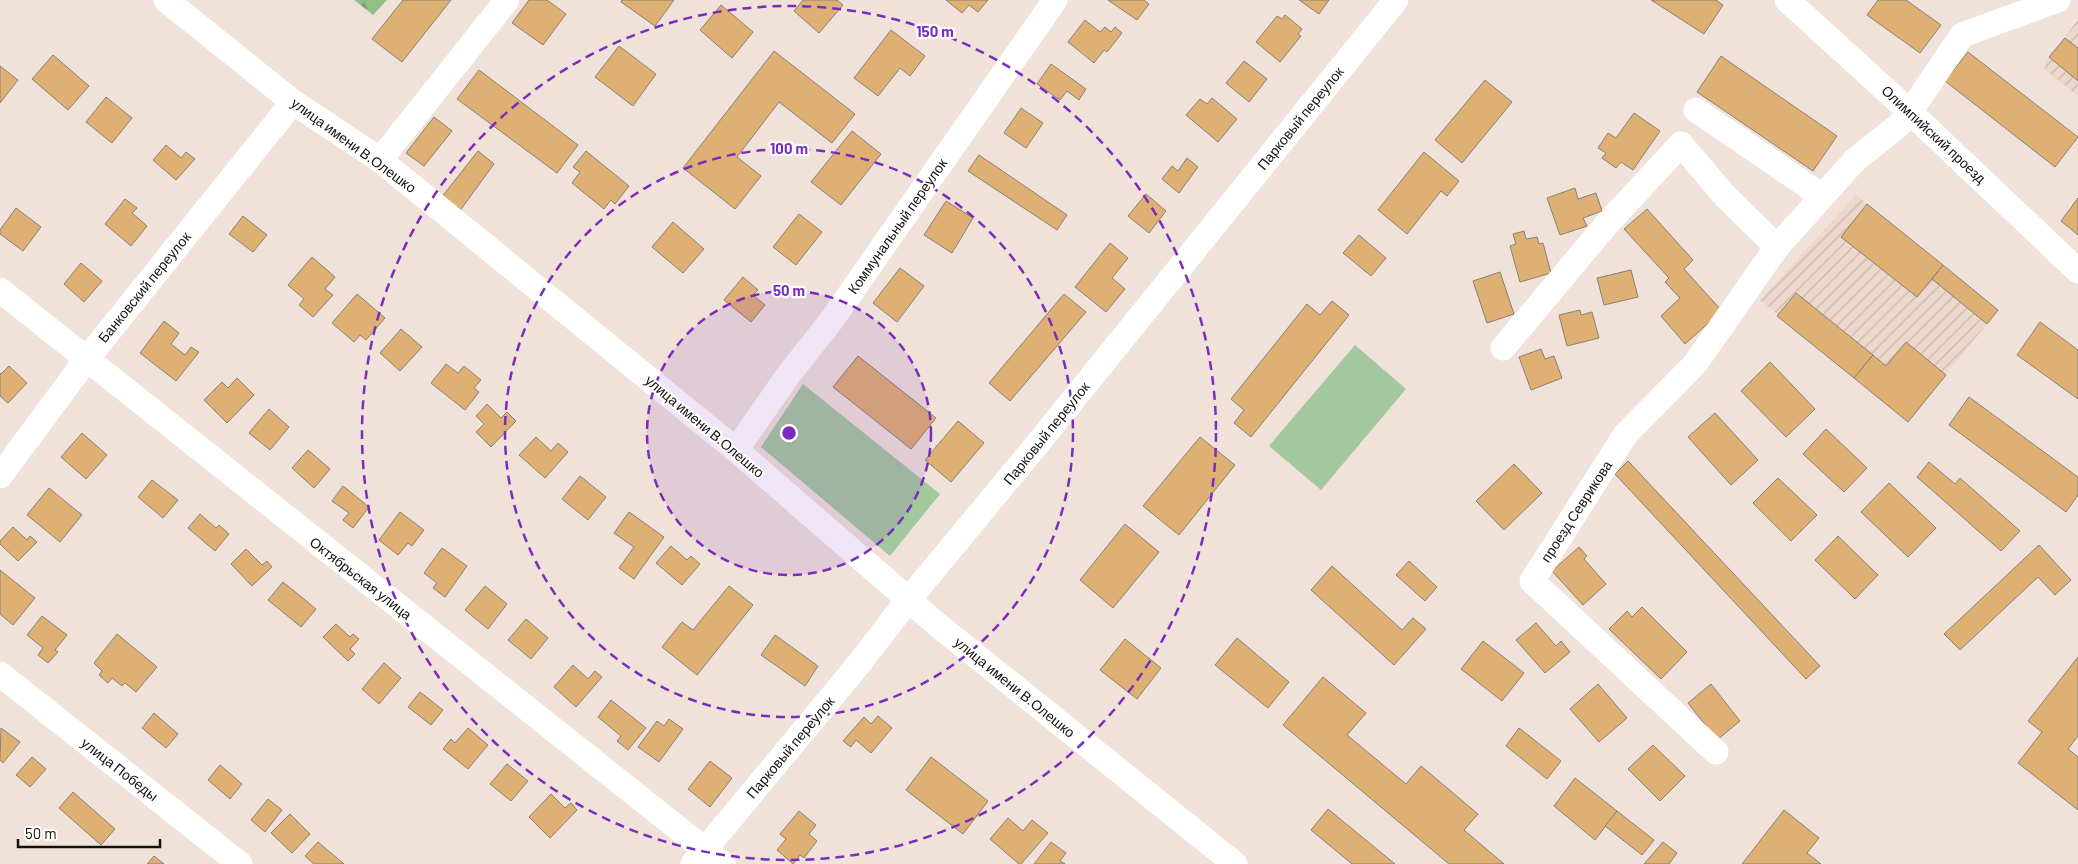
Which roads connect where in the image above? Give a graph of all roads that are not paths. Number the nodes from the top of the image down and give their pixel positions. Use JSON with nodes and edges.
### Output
{"nodes":[{"id":1,"x":166,"y":0,"type":"edge"},
{"id":2,"x":507,"y":0,"type":"edge"},
{"id":3,"x":1055,"y":0,"type":"edge"},
{"id":4,"x":1396,"y":0,"type":"edge"},
{"id":5,"x":1787,"y":0,"type":"edge"},
{"id":6,"x":2058,"y":0,"type":"edge"},
{"id":7,"x":294,"y":102,"type":"junction"},
{"id":8,"x":1696,"y":110,"type":"dead end"},
{"id":9,"x":1910,"y":112,"type":"junction"},
{"id":10,"x":380,"y":160,"type":"junction"},
{"id":11,"x":1822,"y":196,"type":"junction"},
{"id":12,"x":1777,"y":246,"type":"junction"},
{"id":13,"x":2078,"y":271,"type":"edge"},
{"id":14,"x":0,"y":290,"type":"edge"},
{"id":15,"x":1503,"y":348,"type":"dead end"},
{"id":16,"x":86,"y":360,"type":"junction"},
{"id":17,"x":736,"y":450,"type":"junction"},
{"id":18,"x":0,"y":476,"type":"edge"},
{"id":19,"x":909,"y":599,"type":"junction"},
{"id":20,"x":0,"y":674,"type":"edge"},
{"id":21,"x":1716,"y":752,"type":"dead end"},
{"id":22,"x":707,"y":859,"type":"edge"},
{"id":23,"x":240,"y":864,"type":"edge"},
{"id":24,"x":1235,"y":864,"type":"edge"}],
"edges":[{"from":1,"to":7,"type":"street","name":"улица имени В.Олешко"},
{"from":2,"to":10,"type":"street"},
{"from":3,"to":17,"type":"street","name":"Коммунальный переулок"},
{"from":4,"to":19,"type":"street","name":"Парковый переулок"},
{"from":5,"to":9,"type":"street","name":"Олимпийский проезд"},
{"from":6,"to":9,"type":"street","name":"проезд Севрикова"},
{"from":7,"to":10,"type":"street","name":"улица имени В.Олешко"},
{"from":7,"to":16,"type":"street","name":"Банковский переулок"},
{"from":8,"to":11,"type":"street"},
{"from":9,"to":11,"type":"street","name":"проезд Севрикова"},
{"from":9,"to":13,"type":"street","name":"Олимпийский проезд"},
{"from":10,"to":17,"type":"street","name":"улица имени В.Олешко"},
{"from":11,"to":12,"type":"street","name":"проезд Севрикова"},
{"from":12,"to":15,"type":"street"},
{"from":12,"to":21,"type":"street","name":"проезд Севрикова"},
{"from":14,"to":16,"type":"street","name":"Октябрьская улица"},
{"from":16,"to":18,"type":"street","name":"Банковский переулок"},
{"from":16,"to":22,"type":"street","name":"Октябрьская улица"},
{"from":17,"to":19,"type":"street","name":"улица имени В.Олешко"},
{"from":19,"to":22,"type":"street","name":"Парковый переулок"},
{"from":19,"to":24,"type":"street","name":"улица имени В.Олешко"},
{"from":20,"to":23,"type":"street","name":"улица Победы"}]}
